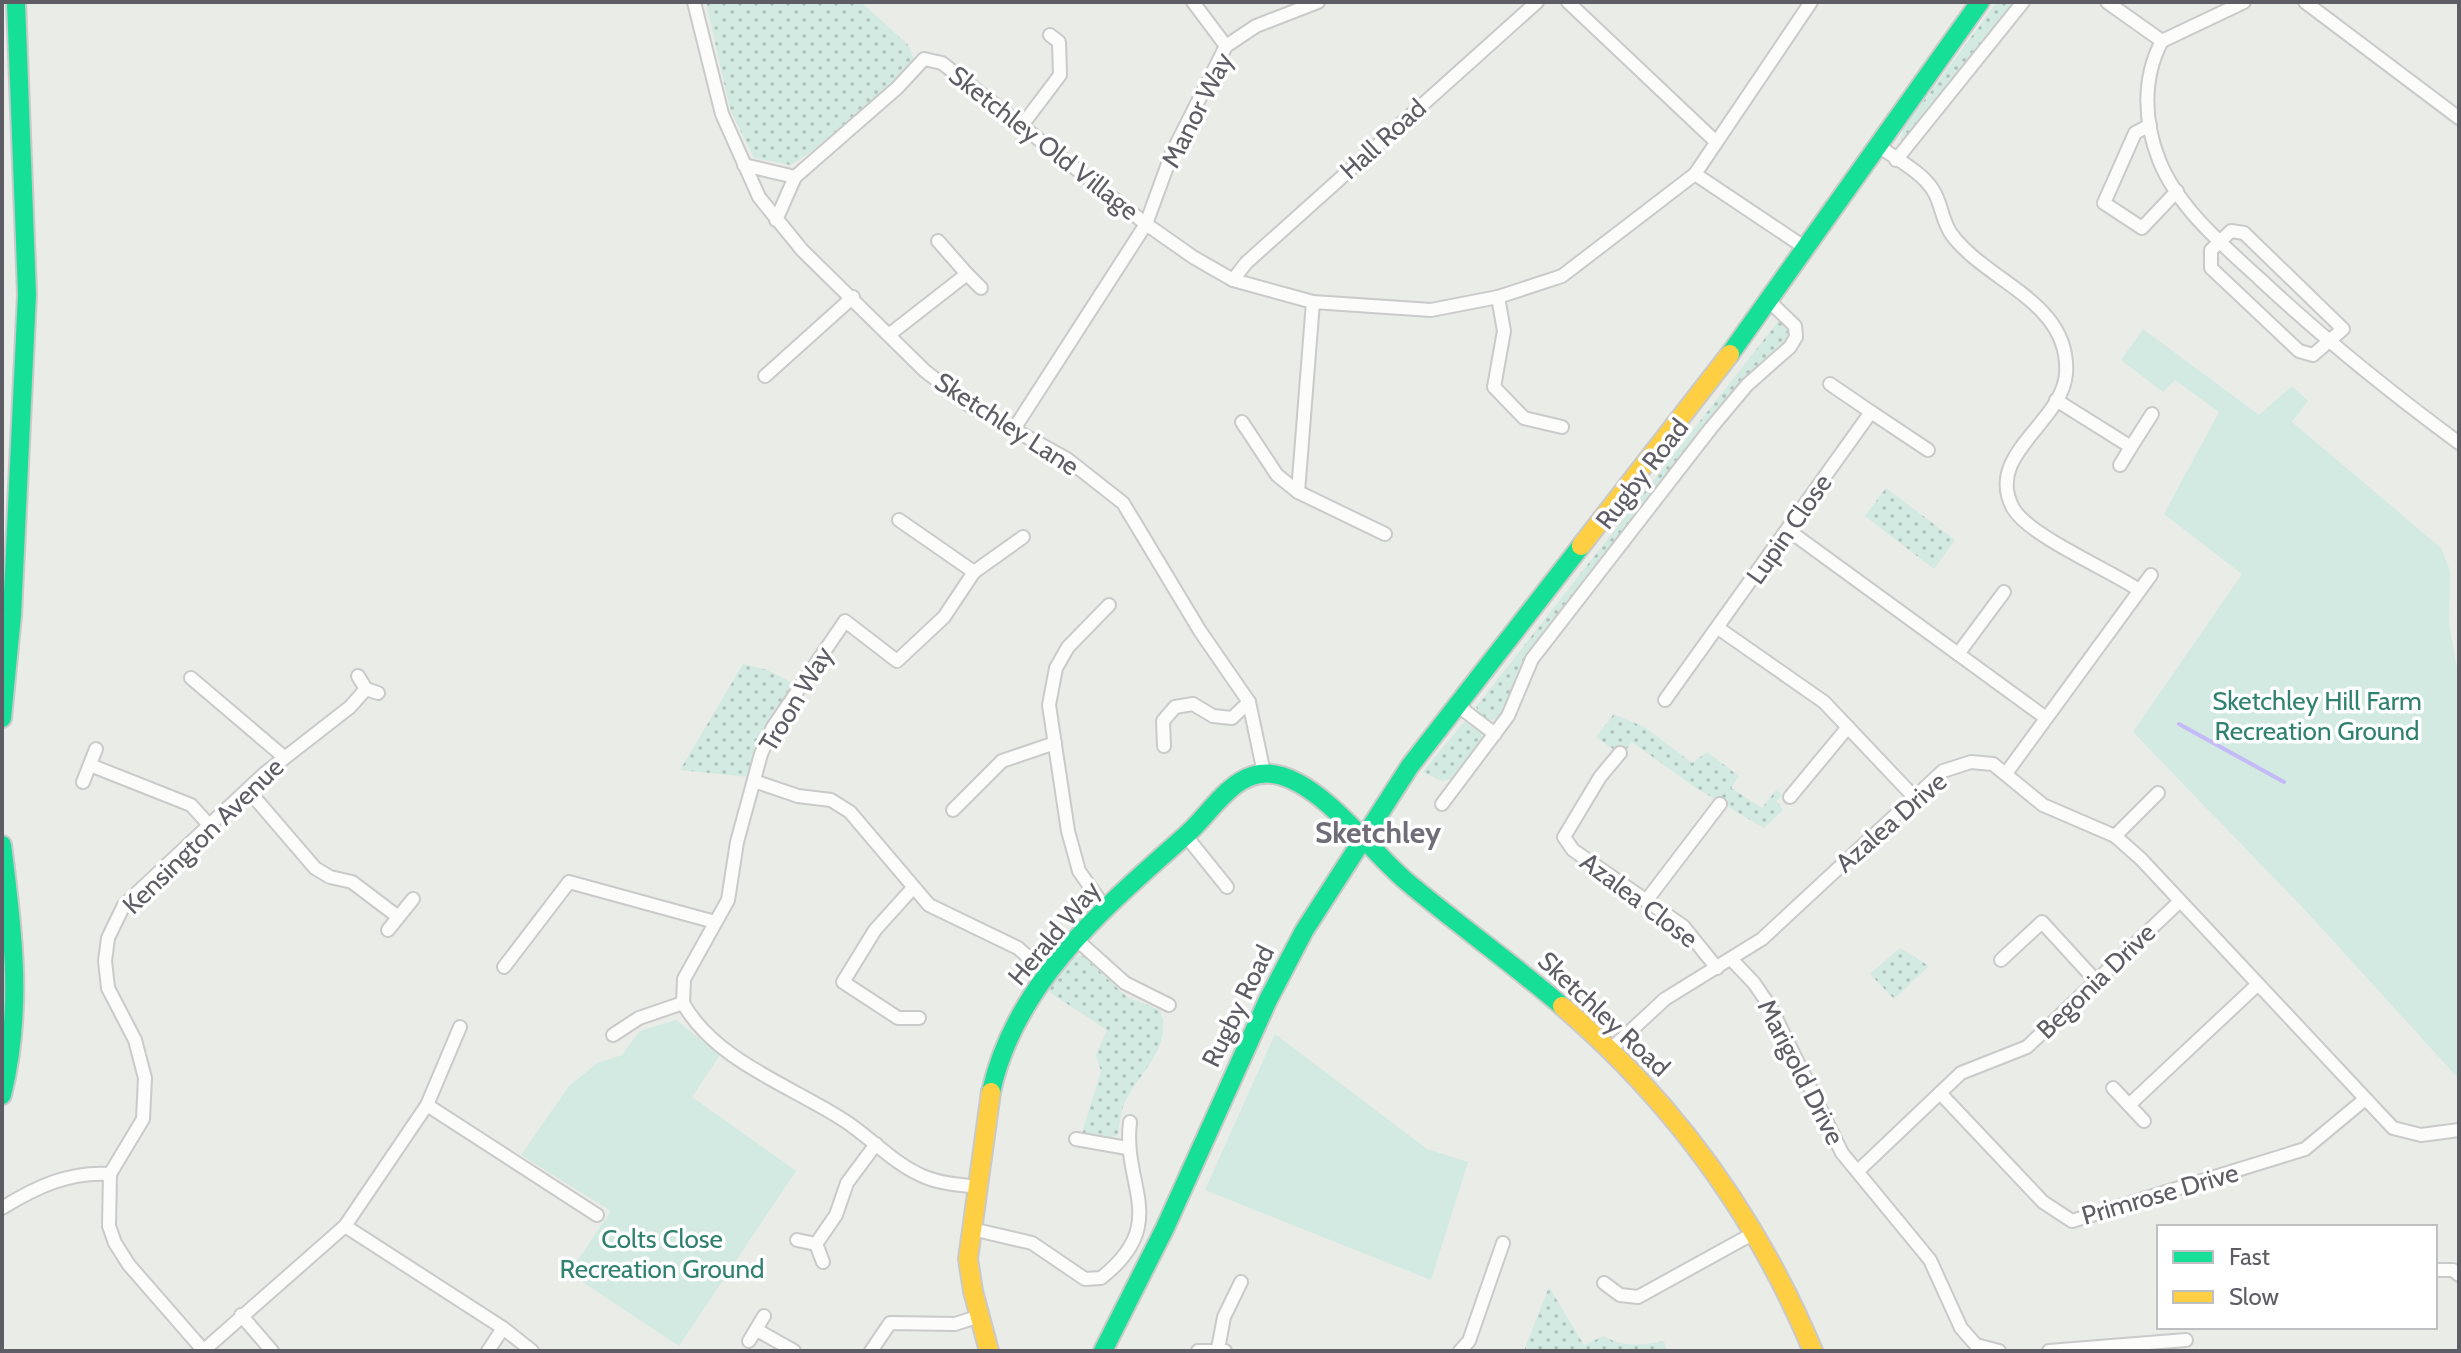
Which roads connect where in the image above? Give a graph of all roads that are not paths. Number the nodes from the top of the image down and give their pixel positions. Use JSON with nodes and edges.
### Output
{"nodes":[{"id":1,"x":16,"y":2,"type":"edge"},
{"id":2,"x":694,"y":2,"type":"edge"},
{"id":3,"x":1193,"y":2,"type":"edge"},
{"id":4,"x":1317,"y":2,"type":"edge"},
{"id":5,"x":1537,"y":2,"type":"edge"},
{"id":6,"x":1568,"y":2,"type":"edge"},
{"id":7,"x":1811,"y":2,"type":"edge"},
{"id":8,"x":1980,"y":2,"type":"edge"},
{"id":9,"x":2023,"y":2,"type":"edge"},
{"id":10,"x":2107,"y":2,"type":"edge"},
{"id":11,"x":2244,"y":2,"type":"edge"},
{"id":12,"x":2305,"y":2,"type":"edge"},
{"id":13,"x":1050,"y":35,"type":"dead end"},
{"id":14,"x":2162,"y":41,"type":"junction"},
{"id":15,"x":1226,"y":46,"type":"junction"},
{"id":16,"x":2459,"y":118,"type":"edge"},
{"id":17,"x":1023,"y":124,"type":"junction"},
{"id":18,"x":2150,"y":125,"type":"junction"},
{"id":19,"x":1714,"y":140,"type":"junction"},
{"id":20,"x":1876,"y":144,"type":"junction"},
{"id":21,"x":1896,"y":160,"type":"junction"},
{"id":22,"x":744,"y":165,"type":"junction"},
{"id":23,"x":1695,"y":174,"type":"junction"},
{"id":24,"x":795,"y":177,"type":"junction"},
{"id":25,"x":2177,"y":191,"type":"junction"},
{"id":26,"x":776,"y":220,"type":"junction"},
{"id":27,"x":1146,"y":224,"type":"junction"},
{"id":28,"x":938,"y":241,"type":"dead end"},
{"id":29,"x":2220,"y":242,"type":"junction"},
{"id":30,"x":1807,"y":249,"type":"junction"},
{"id":31,"x":967,"y":274,"type":"junction"},
{"id":32,"x":1233,"y":280,"type":"junction"},
{"id":33,"x":981,"y":288,"type":"dead end"},
{"id":34,"x":853,"y":297,"type":"junction"},
{"id":35,"x":1498,"y":297,"type":"junction"},
{"id":36,"x":1313,"y":302,"type":"junction"},
{"id":37,"x":1770,"y":302,"type":"junction"},
{"id":38,"x":890,"y":334,"type":"junction"},
{"id":39,"x":2328,"y":342,"type":"junction"},
{"id":40,"x":765,"y":376,"type":"dead end"},
{"id":41,"x":1830,"y":384,"type":"dead end"},
{"id":42,"x":2056,"y":400,"type":"junction"},
{"id":43,"x":1871,"y":412,"type":"junction"},
{"id":44,"x":2152,"y":414,"type":"dead end"},
{"id":45,"x":1242,"y":422,"type":"dead end"},
{"id":46,"x":1562,"y":427,"type":"dead end"},
{"id":47,"x":1014,"y":429,"type":"junction"},
{"id":48,"x":2459,"y":443,"type":"edge"},
{"id":49,"x":2131,"y":447,"type":"junction"},
{"id":50,"x":1928,"y":450,"type":"dead end"},
{"id":51,"x":2120,"y":465,"type":"dead end"},
{"id":52,"x":1298,"y":492,"type":"junction"},
{"id":53,"x":899,"y":520,"type":"dead end"},
{"id":54,"x":1788,"y":530,"type":"junction"},
{"id":55,"x":1385,"y":534,"type":"dead end"},
{"id":56,"x":1023,"y":537,"type":"dead end"},
{"id":57,"x":974,"y":572,"type":"junction"},
{"id":58,"x":2151,"y":575,"type":"dead end"},
{"id":59,"x":2139,"y":590,"type":"junction"},
{"id":60,"x":2004,"y":592,"type":"dead end"},
{"id":61,"x":1109,"y":605,"type":"dead end"},
{"id":62,"x":1718,"y":628,"type":"junction"},
{"id":63,"x":1958,"y":654,"type":"junction"},
{"id":64,"x":358,"y":676,"type":"dead end"},
{"id":65,"x":191,"y":678,"type":"dead end"},
{"id":66,"x":1665,"y":700,"type":"dead end"},
{"id":67,"x":1249,"y":702,"type":"junction"},
{"id":68,"x":1457,"y":705,"type":"junction"},
{"id":69,"x":2,"y":718,"type":"edge"},
{"id":70,"x":2046,"y":718,"type":"junction"},
{"id":71,"x":1848,"y":727,"type":"junction"},
{"id":72,"x":1495,"y":734,"type":"junction"},
{"id":73,"x":1055,"y":743,"type":"junction"},
{"id":74,"x":1164,"y":746,"type":"dead end"},
{"id":75,"x":96,"y":749,"type":"dead end"},
{"id":76,"x":1620,"y":753,"type":"dead end"},
{"id":77,"x":284,"y":757,"type":"junction"},
{"id":78,"x":90,"y":765,"type":"junction"},
{"id":79,"x":2007,"y":772,"type":"junction"},
{"id":80,"x":1264,"y":773,"type":"junction"},
{"id":81,"x":754,"y":781,"type":"junction"},
{"id":82,"x":83,"y":782,"type":"dead end"},
{"id":83,"x":1436,"y":785,"type":"dead end"},
{"id":84,"x":248,"y":790,"type":"junction"},
{"id":85,"x":2158,"y":793,"type":"dead end"},
{"id":86,"x":1790,"y":797,"type":"dead end"},
{"id":87,"x":1915,"y":798,"type":"junction"},
{"id":88,"x":1720,"y":804,"type":"dead end"},
{"id":89,"x":953,"y":810,"type":"dead end"},
{"id":90,"x":210,"y":826,"type":"junction"},
{"id":91,"x":1186,"y":836,"type":"junction"},
{"id":92,"x":2115,"y":836,"type":"junction"},
{"id":93,"x":1361,"y":839,"type":"junction"},
{"id":94,"x":2,"y":845,"type":"edge"},
{"id":95,"x":1227,"y":887,"type":"dead end"},
{"id":96,"x":912,"y":889,"type":"junction"},
{"id":97,"x":413,"y":899,"type":"dead end"},
{"id":98,"x":1646,"y":901,"type":"junction"},
{"id":99,"x":2180,"y":901,"type":"junction"},
{"id":100,"x":1105,"y":908,"type":"junction"},
{"id":101,"x":397,"y":916,"type":"junction"},
{"id":102,"x":715,"y":922,"type":"junction"},
{"id":103,"x":388,"y":930,"type":"dead end"},
{"id":104,"x":1077,"y":940,"type":"junction"},
{"id":105,"x":1732,"y":960,"type":"junction"},
{"id":106,"x":2001,"y":960,"type":"dead end"},
{"id":107,"x":504,"y":967,"type":"dead end"},
{"id":108,"x":1717,"y":968,"type":"junction"},
{"id":109,"x":1048,"y":975,"type":"junction"},
{"id":110,"x":2096,"y":981,"type":"junction"},
{"id":111,"x":2258,"y":984,"type":"junction"},
{"id":112,"x":683,"y":1003,"type":"junction"},
{"id":113,"x":1169,"y":1005,"type":"dead end"},
{"id":114,"x":919,"y":1018,"type":"dead end"},
{"id":115,"x":460,"y":1027,"type":"dead end"},
{"id":116,"x":613,"y":1035,"type":"dead end"},
{"id":117,"x":1611,"y":1049,"type":"junction"},
{"id":118,"x":2113,"y":1088,"type":"dead end"},
{"id":119,"x":1940,"y":1093,"type":"junction"},
{"id":120,"x":2,"y":1095,"type":"edge"},
{"id":121,"x":2364,"y":1100,"type":"junction"},
{"id":122,"x":427,"y":1105,"type":"junction"},
{"id":123,"x":2129,"y":1105,"type":"junction"},
{"id":124,"x":2144,"y":1121,"type":"dead end"},
{"id":125,"x":1130,"y":1122,"type":"dead end"},
{"id":126,"x":2459,"y":1130,"type":"edge"},
{"id":127,"x":1076,"y":1139,"type":"dead end"},
{"id":128,"x":876,"y":1144,"type":"junction"},
{"id":129,"x":1127,"y":1148,"type":"junction"},
{"id":130,"x":1858,"y":1171,"type":"junction"},
{"id":131,"x":110,"y":1174,"type":"junction"},
{"id":132,"x":979,"y":1187,"type":"junction"},
{"id":133,"x":2,"y":1208,"type":"edge"},
{"id":134,"x":597,"y":1215,"type":"dead end"},
{"id":135,"x":345,"y":1226,"type":"junction"},
{"id":136,"x":972,"y":1229,"type":"junction"},
{"id":137,"x":1754,"y":1233,"type":"junction"},
{"id":138,"x":797,"y":1240,"type":"dead end"},
{"id":139,"x":1503,"y":1243,"type":"dead end"},
{"id":140,"x":816,"y":1244,"type":"junction"},
{"id":141,"x":823,"y":1262,"type":"dead end"},
{"id":142,"x":2437,"y":1270,"type":"edge"},
{"id":143,"x":2459,"y":1275,"type":"edge"},
{"id":144,"x":1241,"y":1282,"type":"dead end"},
{"id":145,"x":1604,"y":1283,"type":"dead end"},
{"id":146,"x":241,"y":1315,"type":"junction"},
{"id":147,"x":764,"y":1316,"type":"dead end"},
{"id":148,"x":980,"y":1316,"type":"junction"},
{"id":149,"x":503,"y":1328,"type":"junction"},
{"id":150,"x":757,"y":1330,"type":"junction"},
{"id":151,"x":2186,"y":1340,"type":"dead end"},
{"id":152,"x":749,"y":1341,"type":"dead end"},
{"id":153,"x":1221,"y":1350,"type":"edge"},
{"id":154,"x":204,"y":1351,"type":"edge"},
{"id":155,"x":272,"y":1351,"type":"edge"},
{"id":156,"x":488,"y":1351,"type":"edge"},
{"id":157,"x":532,"y":1351,"type":"edge"},
{"id":158,"x":794,"y":1351,"type":"edge"},
{"id":159,"x":871,"y":1351,"type":"edge"},
{"id":160,"x":989,"y":1351,"type":"edge"},
{"id":161,"x":1103,"y":1351,"type":"edge"},
{"id":162,"x":1198,"y":1351,"type":"edge"},
{"id":163,"x":1460,"y":1351,"type":"edge"},
{"id":164,"x":1813,"y":1351,"type":"edge"},
{"id":165,"x":1999,"y":1351,"type":"edge"},
{"id":166,"x":2049,"y":1351,"type":"edge"}],
"edges":[{"from":1,"to":69,"type":"main road"},
{"from":2,"to":22,"type":"street","name":"Sketchley Lane"},
{"from":3,"to":15,"type":"street"},
{"from":4,"to":15,"type":"street","name":"Manor Way"},
{"from":5,"to":32,"type":"street","name":"Hall Road"},
{"from":6,"to":19,"type":"street"},
{"from":7,"to":19,"type":"street"},
{"from":8,"to":20,"type":"main road","name":"Rugby Road"},
{"from":9,"to":21,"type":"street"},
{"from":10,"to":14,"type":"street"},
{"from":11,"to":14,"type":"street"},
{"from":12,"to":16,"type":"street"},
{"from":13,"to":17,"type":"street"},
{"from":14,"to":18,"type":"street"},
{"from":15,"to":27,"type":"street","name":"Manor Way"},
{"from":17,"to":24,"type":"street","name":"Sketchley Old Village"},
{"from":17,"to":27,"type":"street","name":"Sketchley Old Village"},
{"from":18,"to":25,"type":"street"},
{"from":18,"to":25,"type":"street"},
{"from":19,"to":23,"type":"street"},
{"from":20,"to":21,"type":"street"},
{"from":20,"to":30,"type":"main road","name":"Rugby Road"},
{"from":21,"to":42,"type":"street"},
{"from":22,"to":24,"type":"street"},
{"from":22,"to":26,"type":"street","name":"Sketchley Lane"},
{"from":23,"to":30,"type":"street"},
{"from":23,"to":35,"type":"street","name":"Sketchley Old Village"},
{"from":24,"to":26,"type":"street","name":"Sketchley Old Village"},
{"from":25,"to":29,"type":"street"},
{"from":26,"to":34,"type":"street","name":"Sketchley Lane"},
{"from":27,"to":32,"type":"street","name":"Sketchley Old Village"},
{"from":27,"to":47,"type":"street","name":"Manor Way"},
{"from":28,"to":31,"type":"street"},
{"from":29,"to":39,"type":"street"},
{"from":29,"to":39,"type":"street"},
{"from":29,"to":39,"type":"street"},
{"from":30,"to":37,"type":"main road","name":"Rugby Road"},
{"from":31,"to":33,"type":"street"},
{"from":31,"to":38,"type":"street"},
{"from":32,"to":36,"type":"street","name":"Sketchley Old Village"},
{"from":34,"to":38,"type":"street","name":"Sketchley Lane"},
{"from":34,"to":40,"type":"street"},
{"from":35,"to":36,"type":"street","name":"Sketchley Old Village"},
{"from":35,"to":46,"type":"street"},
{"from":36,"to":52,"type":"street"},
{"from":37,"to":68,"type":"main road","name":"Rugby Road"},
{"from":37,"to":72,"type":"street","name":"Rugby Road"},
{"from":38,"to":47,"type":"street","name":"Sketchley Lane"},
{"from":39,"to":48,"type":"street"},
{"from":41,"to":43,"type":"street"},
{"from":42,"to":49,"type":"street"},
{"from":42,"to":59,"type":"street"},
{"from":43,"to":50,"type":"street"},
{"from":43,"to":54,"type":"street","name":"Lupin Close"},
{"from":44,"to":49,"type":"street"},
{"from":45,"to":52,"type":"street"},
{"from":47,"to":67,"type":"street","name":"Sketchley Lane"},
{"from":49,"to":51,"type":"street"},
{"from":52,"to":55,"type":"street"},
{"from":53,"to":57,"type":"street"},
{"from":54,"to":62,"type":"street","name":"Lupin Close"},
{"from":54,"to":63,"type":"street"},
{"from":56,"to":57,"type":"street"},
{"from":57,"to":81,"type":"street","name":"Troon Way"},
{"from":58,"to":59,"type":"street"},
{"from":59,"to":70,"type":"street"},
{"from":60,"to":63,"type":"street"},
{"from":61,"to":73,"type":"street"},
{"from":62,"to":66,"type":"street","name":"Lupin Close"},
{"from":62,"to":71,"type":"street"},
{"from":63,"to":70,"type":"street"},
{"from":64,"to":77,"type":"street","name":"Kensington Avenue"},
{"from":65,"to":77,"type":"street"},
{"from":67,"to":74,"type":"street"},
{"from":67,"to":80,"type":"street","name":"Sketchley Lane"},
{"from":68,"to":72,"type":"street"},
{"from":68,"to":93,"type":"main road","name":"Rugby Road"},
{"from":70,"to":79,"type":"street"},
{"from":71,"to":86,"type":"street"},
{"from":71,"to":87,"type":"street"},
{"from":72,"to":83,"type":"street","name":"Rugby Road"},
{"from":73,"to":89,"type":"street"},
{"from":73,"to":100,"type":"street"},
{"from":75,"to":78,"type":"street"},
{"from":76,"to":98,"type":"street","name":"Azalea Close"},
{"from":77,"to":84,"type":"street","name":"Kensington Avenue"},
{"from":78,"to":82,"type":"street"},
{"from":78,"to":90,"type":"street"},
{"from":79,"to":87,"type":"street","name":"Azalea Drive"},
{"from":79,"to":92,"type":"street","name":"Azalea Drive"},
{"from":80,"to":91,"type":"main road","name":"Herald Way"},
{"from":80,"to":93,"type":"main road"},
{"from":81,"to":96,"type":"street"},
{"from":81,"to":102,"type":"street","name":"Troon Way"},
{"from":84,"to":90,"type":"street","name":"Kensington Avenue"},
{"from":84,"to":101,"type":"street"},
{"from":85,"to":92,"type":"street"},
{"from":87,"to":105,"type":"street","name":"Azalea Drive"},
{"from":88,"to":98,"type":"street"},
{"from":90,"to":131,"type":"street","name":"Kensington Avenue"},
{"from":91,"to":95,"type":"street"},
{"from":91,"to":100,"type":"main road","name":"Herald Way"},
{"from":92,"to":99,"type":"street","name":"Azalea Drive"},
{"from":93,"to":117,"type":"main road","name":"Sketchley Road"},
{"from":93,"to":161,"type":"main road","name":"Rugby Road"},
{"from":94,"to":120,"type":"main road"},
{"from":96,"to":109,"type":"street"},
{"from":96,"to":114,"type":"street"},
{"from":97,"to":101,"type":"street"},
{"from":98,"to":108,"type":"street","name":"Azalea Close"},
{"from":99,"to":110,"type":"street","name":"Begonia Drive"},
{"from":99,"to":111,"type":"street","name":"Azalea Drive"},
{"from":100,"to":104,"type":"main road","name":"Herald Way"},
{"from":101,"to":103,"type":"street"},
{"from":102,"to":107,"type":"street"},
{"from":102,"to":112,"type":"street","name":"Troon Way"},
{"from":104,"to":109,"type":"main road","name":"Herald Way"},
{"from":104,"to":113,"type":"street"},
{"from":105,"to":108,"type":"street","name":"Azalea Drive"},
{"from":105,"to":130,"type":"street","name":"Marigold Drive"},
{"from":106,"to":110,"type":"street"},
{"from":108,"to":117,"type":"street","name":"Azalea Drive"},
{"from":109,"to":132,"type":"main road","name":"Herald Way"},
{"from":110,"to":119,"type":"street","name":"Begonia Drive"},
{"from":111,"to":121,"type":"street","name":"Azalea Drive"},
{"from":111,"to":123,"type":"street"},
{"from":112,"to":116,"type":"street"},
{"from":112,"to":128,"type":"street"},
{"from":115,"to":122,"type":"street"},
{"from":117,"to":137,"type":"main road","name":"Sketchley Road"},
{"from":118,"to":123,"type":"street"},
{"from":119,"to":121,"type":"street","name":"Primrose Drive"},
{"from":119,"to":130,"type":"street","name":"Begonia Drive"},
{"from":121,"to":126,"type":"street","name":"Azalea Drive"},
{"from":122,"to":134,"type":"street"},
{"from":122,"to":135,"type":"street"},
{"from":123,"to":124,"type":"street"},
{"from":125,"to":129,"type":"street"},
{"from":127,"to":129,"type":"street"},
{"from":128,"to":132,"type":"street"},
{"from":128,"to":140,"type":"street"},
{"from":129,"to":136,"type":"street"},
{"from":130,"to":165,"type":"street","name":"Marigold Drive"},
{"from":131,"to":133,"type":"street"},
{"from":131,"to":154,"type":"street","name":"Kensington Avenue"},
{"from":132,"to":136,"type":"main road","name":"Herald Way"},
{"from":135,"to":146,"type":"street"},
{"from":135,"to":149,"type":"street"},
{"from":136,"to":148,"type":"main road","name":"Herald Way"},
{"from":137,"to":145,"type":"street"},
{"from":137,"to":164,"type":"main road","name":"Sketchley Road"},
{"from":138,"to":140,"type":"street"},
{"from":139,"to":163,"type":"street"},
{"from":140,"to":141,"type":"street"},
{"from":142,"to":143,"type":"street"},
{"from":144,"to":153,"type":"street"},
{"from":146,"to":154,"type":"street"},
{"from":146,"to":155,"type":"street"},
{"from":147,"to":150,"type":"street"},
{"from":148,"to":159,"type":"street"},
{"from":148,"to":160,"type":"main road","name":"Herald Way"},
{"from":149,"to":156,"type":"street"},
{"from":149,"to":157,"type":"street"},
{"from":150,"to":152,"type":"street"},
{"from":150,"to":158,"type":"street"},
{"from":151,"to":166,"type":"street"},
{"from":153,"to":162,"type":"street"}]}
